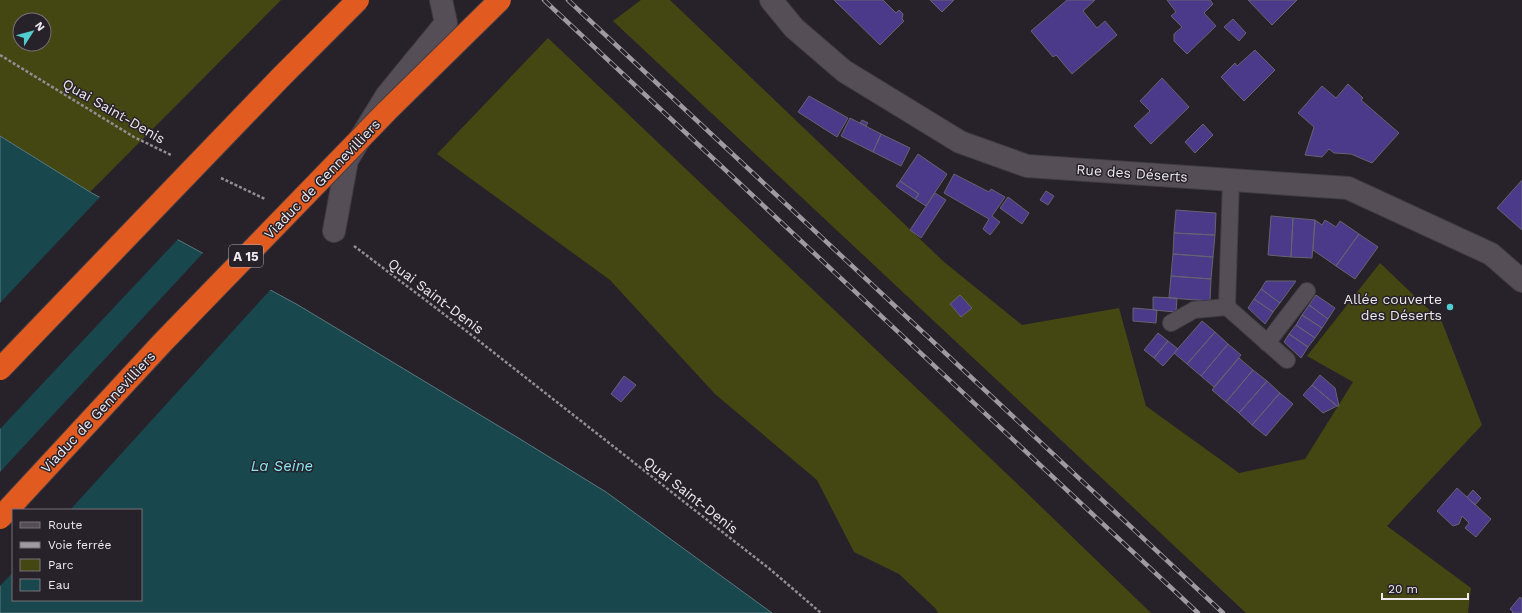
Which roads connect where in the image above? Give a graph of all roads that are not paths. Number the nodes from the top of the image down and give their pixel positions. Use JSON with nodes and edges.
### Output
{"nodes":[{"id":1,"x":358,"y":0,"type":"edge"},
{"id":2,"x":441,"y":0,"type":"edge"},
{"id":3,"x":500,"y":0,"type":"edge"},
{"id":4,"x":771,"y":0,"type":"edge"},
{"id":5,"x":1232,"y":180,"type":"junction"},
{"id":6,"x":334,"y":231,"type":"road end"},
{"id":7,"x":1522,"y":281,"type":"edge"},
{"id":8,"x":1307,"y":291,"type":"dead end"},
{"id":9,"x":1227,"y":307,"type":"junction"},
{"id":10,"x":1171,"y":323,"type":"dead end"},
{"id":11,"x":1267,"y":343,"type":"junction"},
{"id":12,"x":1287,"y":360,"type":"dead end"},
{"id":13,"x":0,"y":369,"type":"edge"},
{"id":14,"x":0,"y":518,"type":"edge"}],
"edges":[{"from":1,"to":13,"type":"highway","bridge":true},
{"from":2,"to":6,"type":"street"},
{"from":3,"to":14,"type":"highway","name":"Viaduc de Gennevilliers","number":"A 15","bridge":true},
{"from":4,"to":5,"type":"street","name":"Rue des Déserts"},
{"from":5,"to":7,"type":"street","name":"Rue des Déserts"},
{"from":5,"to":9,"type":"lane"},
{"from":8,"to":11,"type":"lane"},
{"from":9,"to":10,"type":"lane"},
{"from":9,"to":11,"type":"lane"},
{"from":11,"to":12,"type":"lane"}]}
